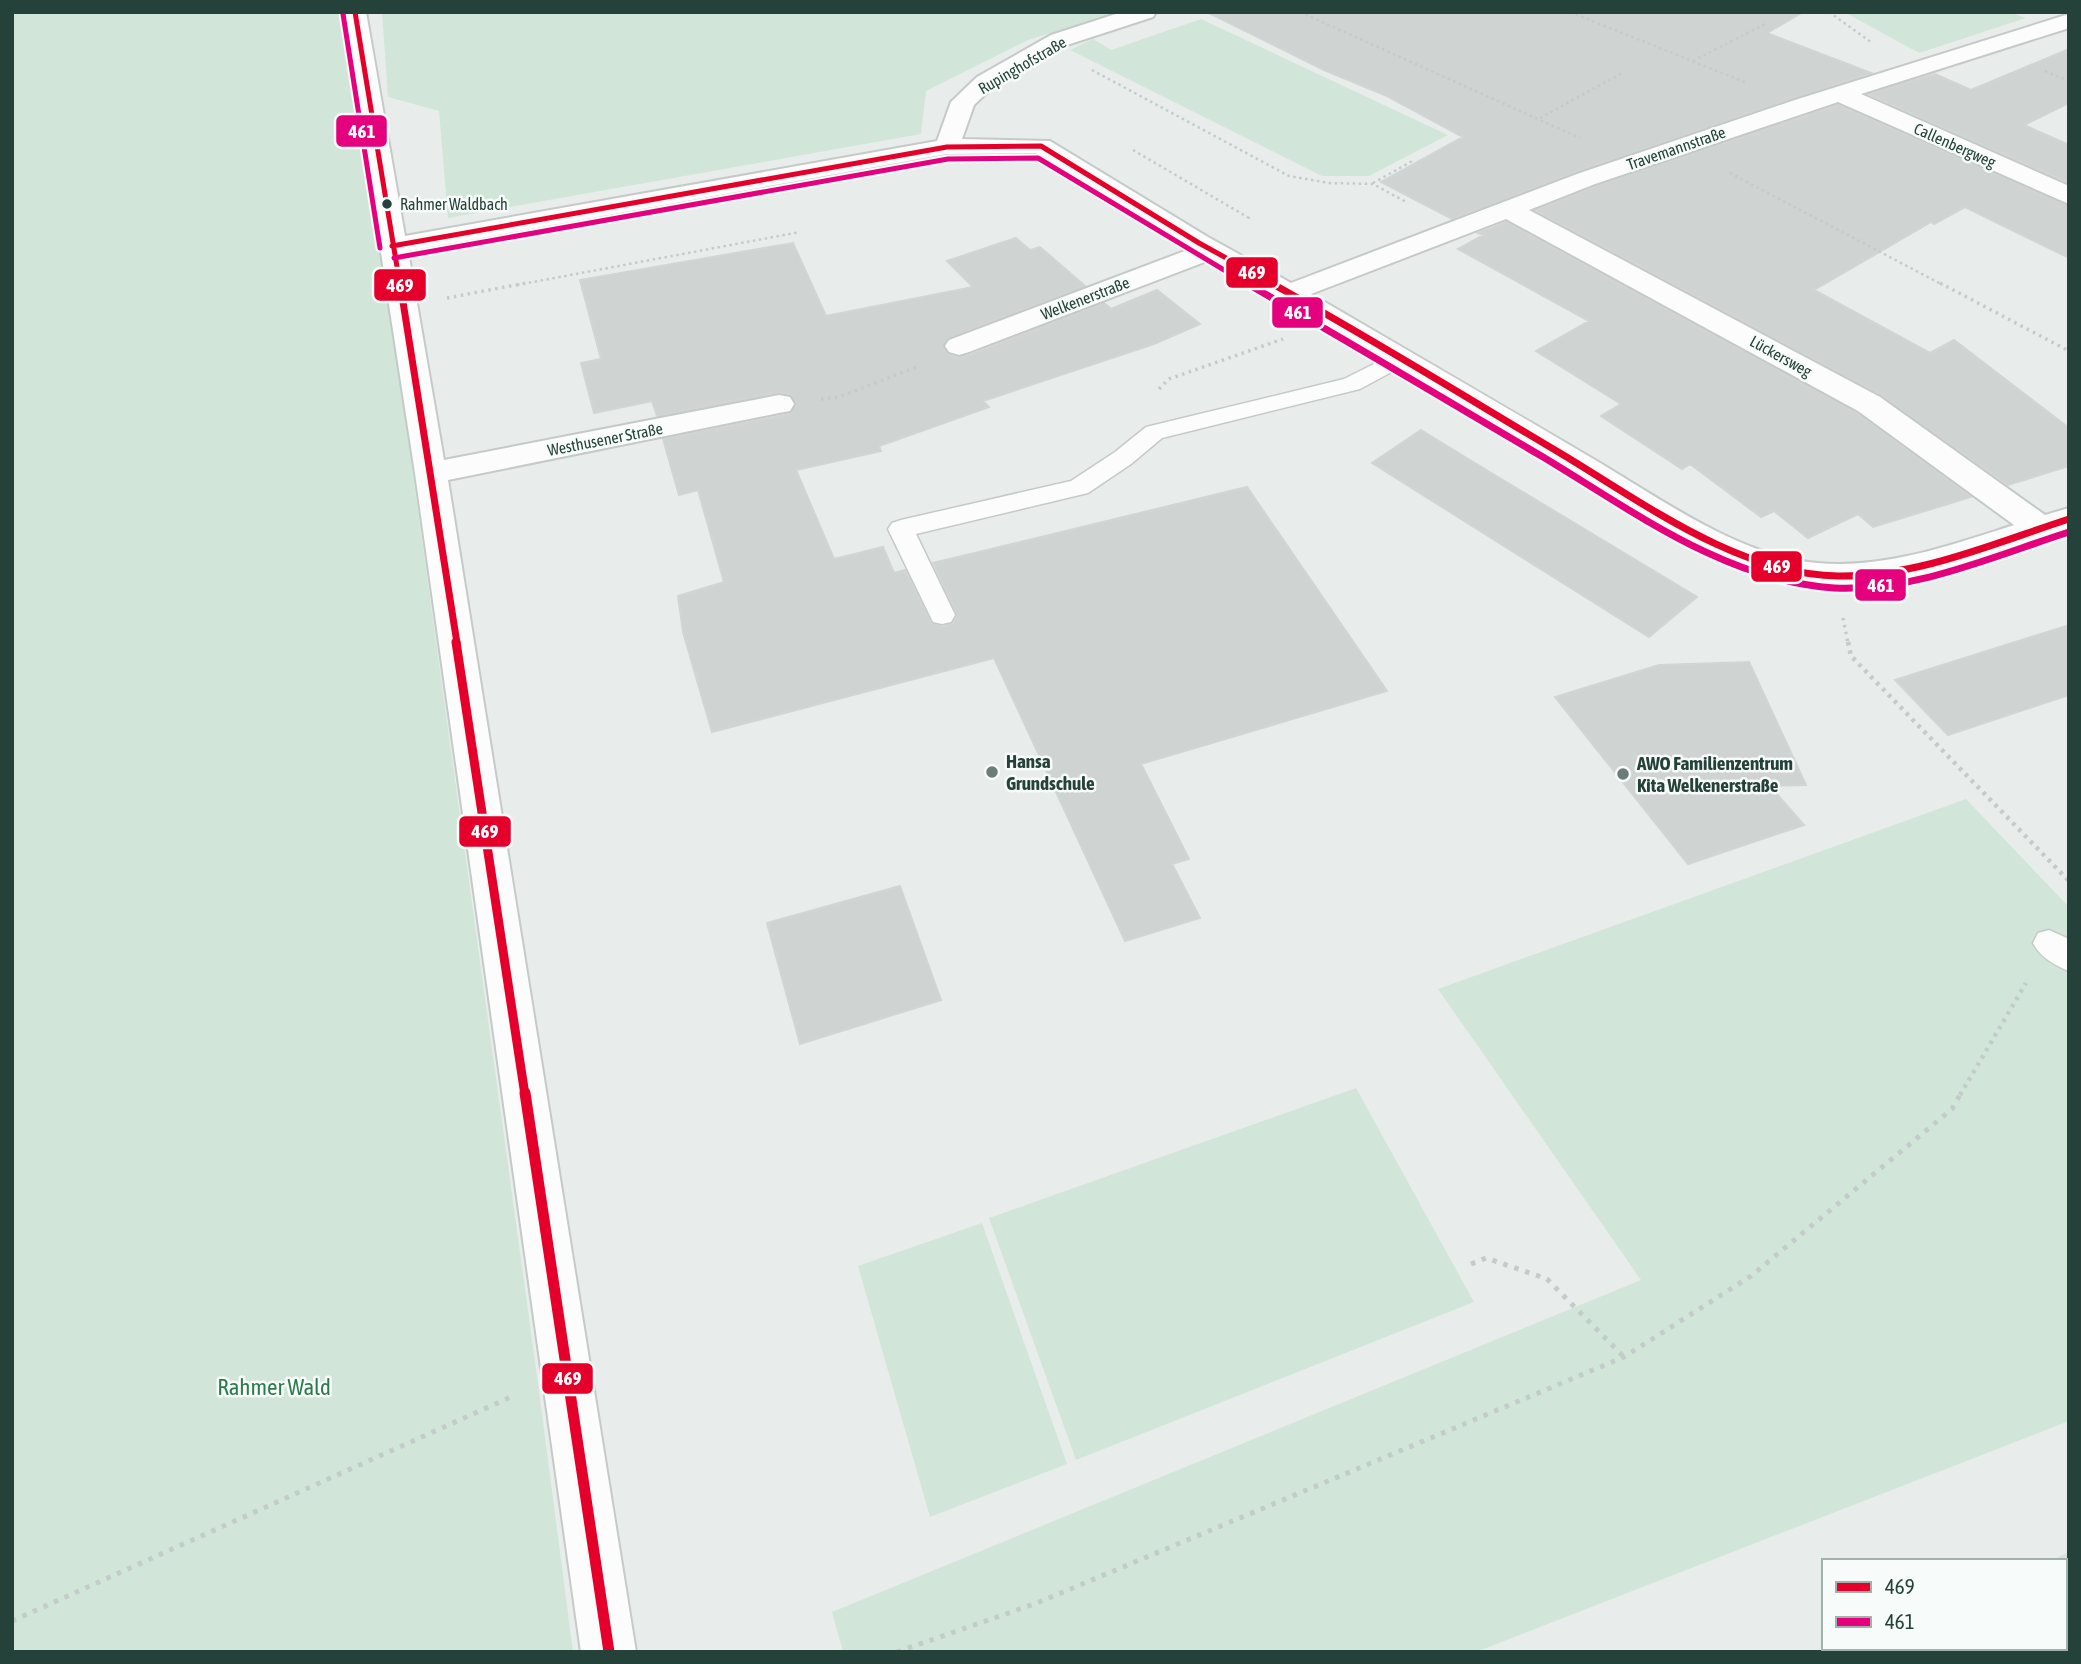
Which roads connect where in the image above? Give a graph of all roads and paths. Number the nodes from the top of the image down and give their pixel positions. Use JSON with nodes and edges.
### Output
{"nodes":[{"id":1,"x":355,"y":12,"type":"edge"},
{"id":2,"x":1145,"y":12,"type":"edge"},
{"id":3,"x":1300,"y":12,"type":"edge"},
{"id":4,"x":1570,"y":12,"type":"edge"},
{"id":5,"x":2069,"y":21,"type":"edge"},
{"id":6,"x":1765,"y":24,"type":"dead end"},
{"id":7,"x":1048,"y":46,"type":"junction"},
{"id":8,"x":1692,"y":61,"type":"junction"},
{"id":9,"x":1623,"y":72,"type":"dead end"},
{"id":10,"x":1841,"y":94,"type":"junction"},
{"id":11,"x":963,"y":102,"type":"junction"},
{"id":12,"x":1803,"y":105,"type":"junction"},
{"id":13,"x":1539,"y":118,"type":"junction"},
{"id":14,"x":1041,"y":146,"type":"junction"},
{"id":15,"x":947,"y":147,"type":"junction"},
{"id":16,"x":1680,"y":148,"type":"junction"},
{"id":17,"x":1414,"y":160,"type":"dead end"},
{"id":18,"x":1633,"y":163,"type":"junction"},
{"id":19,"x":1373,"y":184,"type":"junction"},
{"id":20,"x":2069,"y":196,"type":"edge"},
{"id":21,"x":1507,"y":209,"type":"junction"},
{"id":22,"x":1455,"y":229,"type":"junction"},
{"id":23,"x":800,"y":232,"type":"dead end"},
{"id":24,"x":392,"y":246,"type":"junction"},
{"id":25,"x":1211,"y":250,"type":"junction"},
{"id":26,"x":1289,"y":293,"type":"junction"},
{"id":27,"x":402,"y":306,"type":"junction"},
{"id":28,"x":1336,"y":321,"type":"junction"},
{"id":29,"x":959,"y":346,"type":"joint"},
{"id":30,"x":2069,"y":351,"type":"edge"},
{"id":31,"x":1400,"y":358,"type":"junction"},
{"id":32,"x":779,"y":404,"type":"joint"},
{"id":33,"x":1123,"y":458,"type":"junction"},
{"id":34,"x":431,"y":473,"type":"junction"},
{"id":35,"x":2069,"y":519,"type":"edge"},
{"id":36,"x":2039,"y":528,"type":"junction"},
{"id":37,"x":1835,"y":575,"type":"junction"},
{"id":38,"x":942,"y":615,"type":"dead end"},
{"id":39,"x":2069,"y":881,"type":"edge"},
{"id":40,"x":2059,"y":950,"type":"edge"},
{"id":41,"x":1471,"y":1264,"type":"dead end"},
{"id":42,"x":1624,"y":1357,"type":"junction"},
{"id":43,"x":565,"y":1372,"type":"junction"},
{"id":44,"x":12,"y":1621,"type":"edge"},
{"id":45,"x":609,"y":1652,"type":"edge"},
{"id":46,"x":897,"y":1652,"type":"edge"}],
"edges":[{"from":1,"to":24,"type":"street"},
{"from":2,"to":7,"type":"street","name":"Rupinghofstraße"},
{"from":3,"to":13,"type":"path"},
{"from":4,"to":8,"type":"path"},
{"from":5,"to":10,"type":"street","name":"Travemannstraße"},
{"from":6,"to":8,"type":"path"},
{"from":7,"to":11,"type":"street","name":"Rupinghofstraße"},
{"from":7,"to":19,"type":"path"},
{"from":8,"to":12,"type":"path"},
{"from":9,"to":13,"type":"path"},
{"from":10,"to":12,"type":"street","name":"Travemannstraße"},
{"from":10,"to":20,"type":"street","name":"Callenbergweg"},
{"from":11,"to":14,"type":"street"},
{"from":11,"to":15,"type":"street","name":"Rupinghofstraße"},
{"from":12,"to":16,"type":"street","name":"Travemannstraße"},
{"from":13,"to":18,"type":"path"},
{"from":14,"to":15,"type":"street"},
{"from":14,"to":25,"type":"street"},
{"from":15,"to":24,"type":"street"},
{"from":16,"to":18,"type":"street","name":"Travemannstraße"},
{"from":16,"to":30,"type":"path"},
{"from":17,"to":19,"type":"path"},
{"from":18,"to":21,"type":"street","name":"Travemannstraße"},
{"from":19,"to":22,"type":"path"},
{"from":21,"to":22,"type":"street","name":"Travemannstraße"},
{"from":21,"to":36,"type":"street","name":"Lückersweg"},
{"from":22,"to":26,"type":"street","name":"Travemannstraße"},
{"from":23,"to":27,"type":"path"},
{"from":24,"to":27,"type":"street"},
{"from":25,"to":26,"type":"street"},
{"from":25,"to":29,"type":"street","name":"Welkenerstraße"},
{"from":26,"to":28,"type":"street"},
{"from":27,"to":34,"type":"street"},
{"from":28,"to":31,"type":"street"},
{"from":28,"to":33,"type":"path"},
{"from":29,"to":32,"type":"path"},
{"from":31,"to":33,"type":"lane"},
{"from":31,"to":37,"type":"street"},
{"from":32,"to":34,"type":"street","name":"Westhusener Straße"},
{"from":33,"to":38,"type":"lane"},
{"from":34,"to":43,"type":"street"},
{"from":35,"to":36,"type":"street"},
{"from":36,"to":37,"type":"street"},
{"from":37,"to":39,"type":"path"},
{"from":40,"to":42,"type":"path"},
{"from":41,"to":42,"type":"path"},
{"from":42,"to":46,"type":"path"},
{"from":43,"to":44,"type":"path"},
{"from":43,"to":45,"type":"street"}]}
